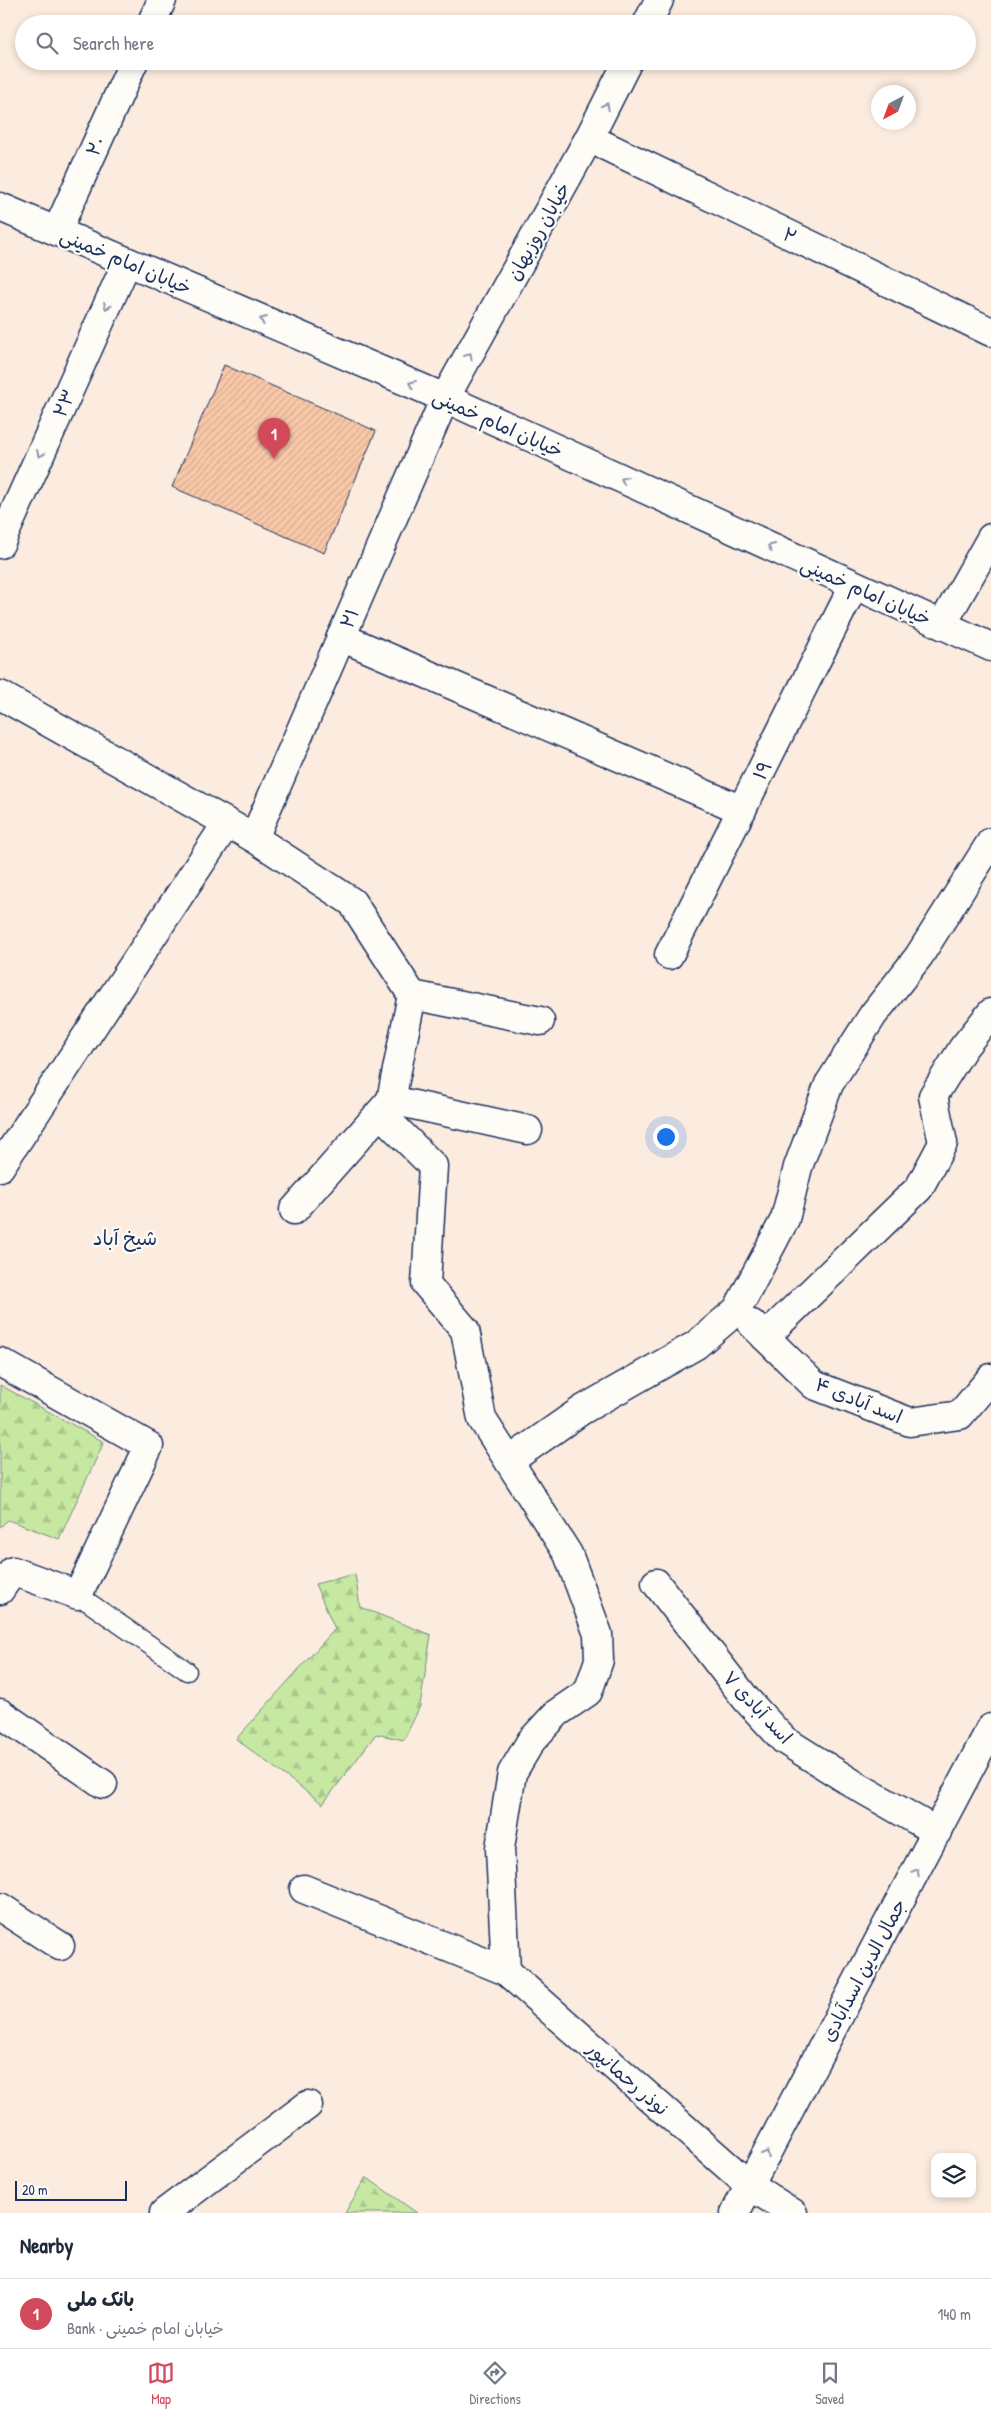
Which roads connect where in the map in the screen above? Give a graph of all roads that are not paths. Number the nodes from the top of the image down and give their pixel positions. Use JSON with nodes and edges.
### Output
{"nodes":[{"id":1,"x":162,"y":0,"type":"edge"},
{"id":2,"x":659,"y":0,"type":"edge"},
{"id":3,"x":155,"y":15,"type":"edge"},
{"id":4,"x":652,"y":15,"type":"edge"},
{"id":5,"x":130,"y":70,"type":"edge"},
{"id":6,"x":623,"y":70,"type":"edge"},
{"id":7,"x":589,"y":138,"type":"junction"},
{"id":8,"x":0,"y":207,"type":"edge"},
{"id":9,"x":57,"y":231,"type":"junction"},
{"id":10,"x":127,"y":262,"type":"junction"},
{"id":11,"x":991,"y":332,"type":"edge"},
{"id":12,"x":445,"y":398,"type":"junction"},
{"id":13,"x":991,"y":538,"type":"edge"},
{"id":14,"x":0,"y":544,"type":"edge"},
{"id":15,"x":854,"y":585,"type":"junction"},
{"id":16,"x":942,"y":625,"type":"junction"},
{"id":17,"x":341,"y":637,"type":"junction"},
{"id":18,"x":991,"y":648,"type":"edge"},
{"id":19,"x":0,"y":696,"type":"edge"},
{"id":20,"x":742,"y":810,"type":"junction"},
{"id":21,"x":227,"y":823,"type":"junction"},
{"id":22,"x":254,"y":838,"type":"junction"},
{"id":23,"x":991,"y":842,"type":"edge"},
{"id":24,"x":669,"y":956,"type":"dead end"},
{"id":25,"x":412,"y":995,"type":"junction"},
{"id":26,"x":991,"y":1013,"type":"edge"},
{"id":27,"x":540,"y":1021,"type":"dead end"},
{"id":28,"x":391,"y":1100,"type":"junction"},
{"id":29,"x":528,"y":1130,"type":"dead end"},
{"id":30,"x":0,"y":1167,"type":"edge"},
{"id":31,"x":294,"y":1210,"type":"dead end"},
{"id":32,"x":737,"y":1310,"type":"junction"},
{"id":33,"x":765,"y":1338,"type":"junction"},
{"id":34,"x":0,"y":1362,"type":"edge"},
{"id":35,"x":991,"y":1378,"type":"edge"},
{"id":36,"x":509,"y":1461,"type":"junction"},
{"id":37,"x":656,"y":1584,"type":"dead end"},
{"id":38,"x":0,"y":1590,"type":"edge"},
{"id":39,"x":78,"y":1595,"type":"junction"},
{"id":40,"x":187,"y":1671,"type":"dead end"},
{"id":41,"x":0,"y":1713,"type":"edge"},
{"id":42,"x":991,"y":1728,"type":"edge"},
{"id":43,"x":103,"y":1784,"type":"dead end"},
{"id":44,"x":937,"y":1832,"type":"junction"},
{"id":45,"x":304,"y":1889,"type":"dead end"},
{"id":46,"x":0,"y":1907,"type":"edge"},
{"id":47,"x":60,"y":1946,"type":"dead end"},
{"id":48,"x":506,"y":1971,"type":"junction"},
{"id":49,"x":308,"y":2105,"type":"dead end"},
{"id":50,"x":749,"y":2185,"type":"junction"},
{"id":51,"x":164,"y":2213,"type":"edge"},
{"id":52,"x":735,"y":2213,"type":"edge"},
{"id":53,"x":793,"y":2213,"type":"edge"}],
"edges":[{"from":1,"to":3,"type":"street"},
{"from":2,"to":4,"type":"street"},
{"from":5,"to":9,"type":"street","name":"۲۰"},
{"from":7,"to":6,"type":"street","name":"خیابان روزبهان","one_way":true},
{"from":7,"to":11,"type":"street","name":"۲"},
{"from":12,"to":7,"type":"street","name":"خیابان روزبهان","one_way":true},
{"from":8,"to":9,"type":"street","name":"خیابان امام خمینی"},
{"from":9,"to":10,"type":"street","name":"خیابان امام خمینی"},
{"from":12,"to":10,"type":"street","name":"خیابان امام خمینی","one_way":true},
{"from":10,"to":14,"type":"street","name":"۲۳","one_way":true},
{"from":15,"to":12,"type":"street","name":"خیابان امام خمینی","one_way":true},
{"from":12,"to":17,"type":"street","name":"۲۱"},
{"from":13,"to":16,"type":"street"},
{"from":15,"to":16,"type":"street","name":"خیابان امام خمینی"},
{"from":15,"to":20,"type":"street","name":"۱۹"},
{"from":16,"to":18,"type":"street","name":"خیابان امام خمینی"},
{"from":17,"to":20,"type":"street"},
{"from":17,"to":22,"type":"street","name":"۲۱"},
{"from":19,"to":21,"type":"street"},
{"from":20,"to":24,"type":"street","name":"۱۹"},
{"from":21,"to":22,"type":"street"},
{"from":21,"to":30,"type":"street"},
{"from":22,"to":25,"type":"street"},
{"from":23,"to":32,"type":"street"},
{"from":25,"to":27,"type":"street"},
{"from":25,"to":28,"type":"street"},
{"from":26,"to":33,"type":"street"},
{"from":28,"to":29,"type":"street"},
{"from":28,"to":31,"type":"street"},
{"from":28,"to":36,"type":"street"},
{"from":32,"to":33,"type":"street","name":"اسد آبادی ۴"},
{"from":32,"to":36,"type":"street"},
{"from":33,"to":35,"type":"street","name":"اسد آبادی ۴"},
{"from":34,"to":39,"type":"street"},
{"from":36,"to":48,"type":"street"},
{"from":37,"to":44,"type":"street","name":"اسد آبادی ۷"},
{"from":38,"to":39,"type":"street"},
{"from":39,"to":40,"type":"lane"},
{"from":41,"to":43,"type":"street"},
{"from":42,"to":44,"type":"street","name":"جمال الدین اسدآبادی"},
{"from":50,"to":44,"type":"street","name":"جمال الدین اسدآبادی","one_way":true},
{"from":45,"to":48,"type":"street","name":"نوذر رحمانپور"},
{"from":46,"to":47,"type":"street"},
{"from":48,"to":50,"type":"street","name":"نوذر رحمانپور"},
{"from":49,"to":51,"type":"street"},
{"from":50,"to":52,"type":"street","name":"جمال الدین اسدآبادی"},
{"from":50,"to":53,"type":"street","name":"نوذر رحمانپور"}]}
